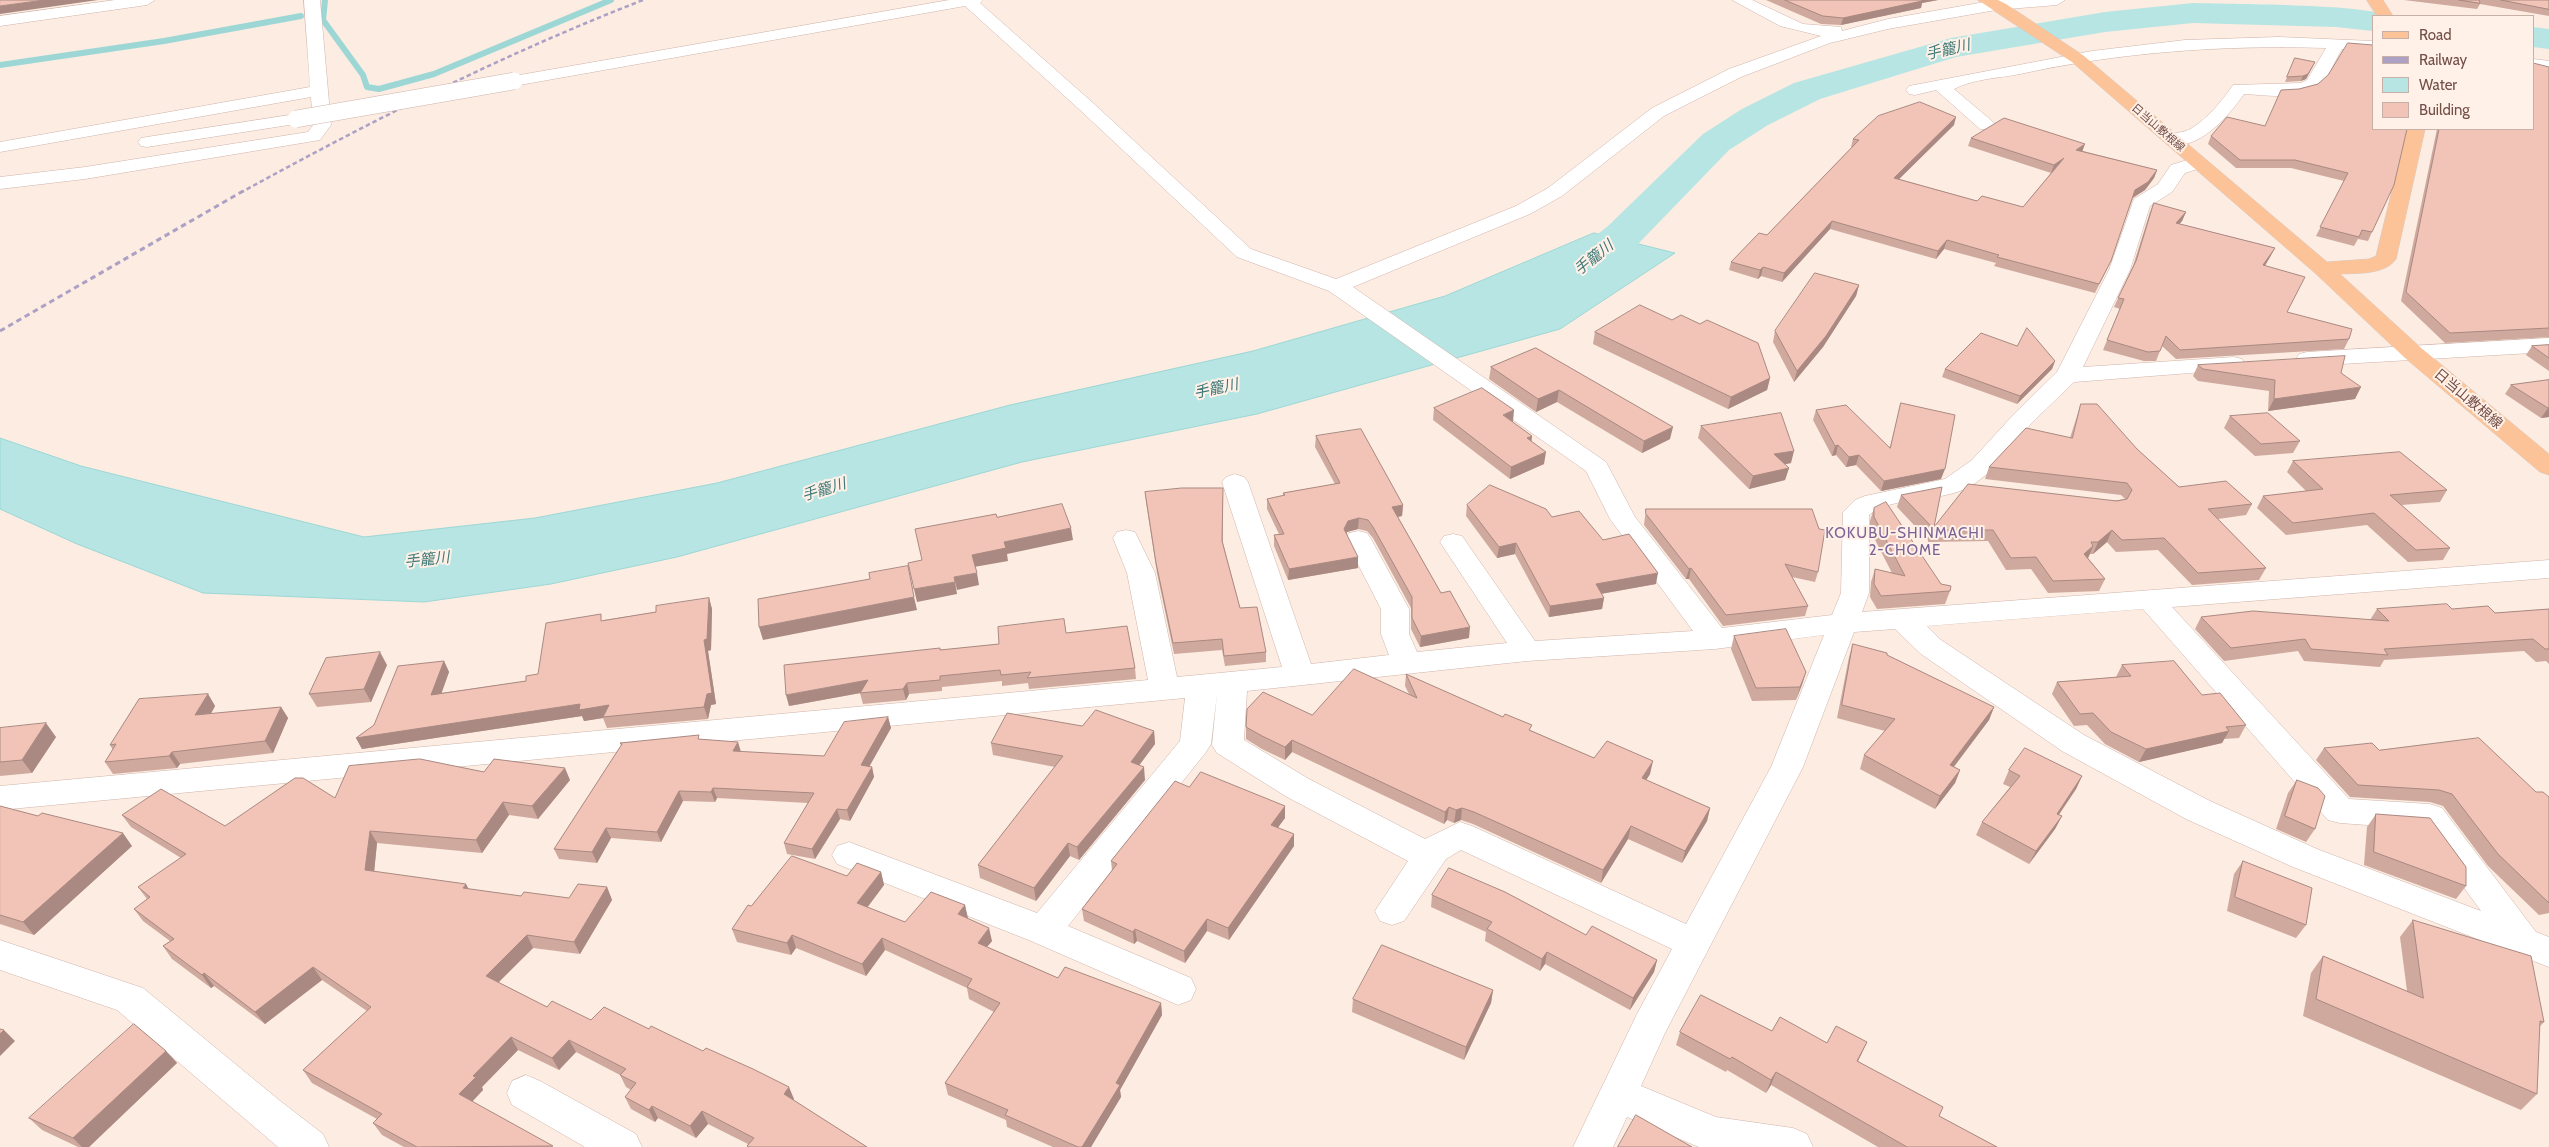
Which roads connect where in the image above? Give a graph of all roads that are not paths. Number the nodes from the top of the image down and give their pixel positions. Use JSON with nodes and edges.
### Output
{"nodes":[{"id":1,"x":147,"y":0,"type":"edge"},
{"id":2,"x":312,"y":0,"type":"edge"},
{"id":3,"x":970,"y":0,"type":"edge"},
{"id":4,"x":1740,"y":0,"type":"edge"},
{"id":5,"x":2058,"y":0,"type":"edge"},
{"id":6,"x":2373,"y":1,"type":"edge"},
{"id":7,"x":1994,"y":4,"type":"edge"},
{"id":8,"x":61,"y":6,"type":"edge"},
{"id":9,"x":2384,"y":15,"type":"edge"},
{"id":10,"x":0,"y":22,"type":"edge"},
{"id":11,"x":1888,"y":24,"type":"junction"},
{"id":12,"x":2337,"y":43,"type":"junction"},
{"id":13,"x":2372,"y":46,"type":"edge"},
{"id":14,"x":2076,"y":57,"type":"junction"},
{"id":15,"x":2534,"y":64,"type":"edge"},
{"id":16,"x":2549,"y":66,"type":"edge"},
{"id":17,"x":1945,"y":86,"type":"junction"},
{"id":18,"x":1915,"y":90,"type":"dead end"},
{"id":19,"x":319,"y":91,"type":"junction"},
{"id":20,"x":1986,"y":125,"type":"dead end"},
{"id":21,"x":2416,"y":130,"type":"edge"},
{"id":22,"x":2173,"y":140,"type":"junction"},
{"id":23,"x":133,"y":144,"type":"dead end"},
{"id":24,"x":0,"y":147,"type":"edge"},
{"id":25,"x":27,"y":160,"type":"dead end"},
{"id":26,"x":2197,"y":162,"type":"junction"},
{"id":27,"x":0,"y":164,"type":"edge"},
{"id":28,"x":0,"y":183,"type":"edge"},
{"id":29,"x":2322,"y":269,"type":"junction"},
{"id":30,"x":1341,"y":289,"type":"junction"},
{"id":31,"x":2549,"y":345,"type":"edge"},
{"id":32,"x":2412,"y":352,"type":"junction"},
{"id":33,"x":2284,"y":361,"type":"edge"},
{"id":34,"x":2254,"y":363,"type":"edge"},
{"id":35,"x":2067,"y":376,"type":"junction"},
{"id":36,"x":2549,"y":467,"type":"edge"},
{"id":37,"x":1235,"y":482,"type":"dead end"},
{"id":38,"x":1953,"y":485,"type":"junction"},
{"id":39,"x":1992,"y":489,"type":"edge"},
{"id":40,"x":1126,"y":538,"type":"dead end"},
{"id":41,"x":1358,"y":538,"type":"dead end"},
{"id":42,"x":1453,"y":542,"type":"dead end"},
{"id":43,"x":2549,"y":569,"type":"edge"},
{"id":44,"x":2151,"y":601,"type":"junction"},
{"id":45,"x":1903,"y":620,"type":"junction"},
{"id":46,"x":1844,"y":623,"type":"junction"},
{"id":47,"x":1715,"y":640,"type":"junction"},
{"id":48,"x":1527,"y":651,"type":"junction"},
{"id":49,"x":1407,"y":663,"type":"junction"},
{"id":50,"x":1300,"y":675,"type":"junction"},
{"id":51,"x":1217,"y":684,"type":"junction"},
{"id":52,"x":1165,"y":689,"type":"junction"},
{"id":53,"x":0,"y":798,"type":"edge"},
{"id":54,"x":849,"y":855,"type":"dead end"},
{"id":55,"x":1429,"y":857,"type":"junction"},
{"id":56,"x":1392,"y":911,"type":"dead end"},
{"id":57,"x":1043,"y":931,"type":"junction"},
{"id":58,"x":1695,"y":944,"type":"junction"},
{"id":59,"x":2542,"y":948,"type":"edge"},
{"id":60,"x":0,"y":955,"type":"edge"},
{"id":61,"x":1178,"y":989,"type":"dead end"},
{"id":62,"x":526,"y":1093,"type":"dead end"},
{"id":63,"x":1619,"y":1096,"type":"junction"},
{"id":64,"x":309,"y":1147,"type":"edge"},
{"id":65,"x":622,"y":1147,"type":"edge"},
{"id":66,"x":1593,"y":1147,"type":"edge"},
{"id":67,"x":1794,"y":1147,"type":"edge"}],
"edges":[{"from":1,"to":8,"type":"street"},
{"from":2,"to":19,"type":"street"},
{"from":3,"to":23,"type":"street","bridge":true},
{"from":3,"to":30,"type":"street"},
{"from":4,"to":11,"type":"street"},
{"from":5,"to":7,"type":"street"},
{"from":6,"to":9,"type":"main road"},
{"from":7,"to":11,"type":"street"},
{"from":7,"to":14,"type":"main road","name":"日当山敷根線"},
{"from":8,"to":10,"type":"street"},
{"from":11,"to":30,"type":"street"},
{"from":12,"to":13,"type":"street"},
{"from":12,"to":14,"type":"street"},
{"from":12,"to":22,"type":"street"},
{"from":14,"to":17,"type":"street"},
{"from":14,"to":22,"type":"main road","name":"日当山敷根線"},
{"from":15,"to":16,"type":"street"},
{"from":17,"to":18,"type":"street"},
{"from":17,"to":20,"type":"street"},
{"from":19,"to":24,"type":"street"},
{"from":19,"to":28,"type":"street"},
{"from":21,"to":29,"type":"main road"},
{"from":22,"to":26,"type":"main road","name":"日当山敷根線"},
{"from":25,"to":27,"type":"street"},
{"from":26,"to":29,"type":"main road","name":"日当山敷根線"},
{"from":26,"to":35,"type":"street"},
{"from":29,"to":32,"type":"main road","name":"日当山敷根線"},
{"from":30,"to":47,"type":"street"},
{"from":31,"to":32,"type":"street"},
{"from":32,"to":33,"type":"street"},
{"from":32,"to":36,"type":"main road","name":"日当山敷根線"},
{"from":34,"to":35,"type":"street"},
{"from":35,"to":38,"type":"street"},
{"from":37,"to":50,"type":"street"},
{"from":38,"to":39,"type":"street"},
{"from":38,"to":46,"type":"street"},
{"from":40,"to":52,"type":"street"},
{"from":41,"to":49,"type":"street"},
{"from":42,"to":48,"type":"street"},
{"from":43,"to":44,"type":"street"},
{"from":44,"to":45,"type":"street"},
{"from":44,"to":59,"type":"street"},
{"from":45,"to":46,"type":"street"},
{"from":45,"to":59,"type":"street"},
{"from":46,"to":47,"type":"street"},
{"from":46,"to":58,"type":"street"},
{"from":47,"to":48,"type":"street"},
{"from":48,"to":49,"type":"street"},
{"from":49,"to":50,"type":"street"},
{"from":50,"to":51,"type":"street"},
{"from":51,"to":52,"type":"street"},
{"from":51,"to":55,"type":"street"},
{"from":51,"to":57,"type":"street"},
{"from":52,"to":53,"type":"street"},
{"from":54,"to":57,"type":"street"},
{"from":55,"to":56,"type":"street"},
{"from":55,"to":58,"type":"street"},
{"from":57,"to":61,"type":"street"},
{"from":58,"to":63,"type":"street"},
{"from":60,"to":64,"type":"street"},
{"from":62,"to":65,"type":"street"},
{"from":63,"to":66,"type":"street"},
{"from":63,"to":67,"type":"street"}]}
